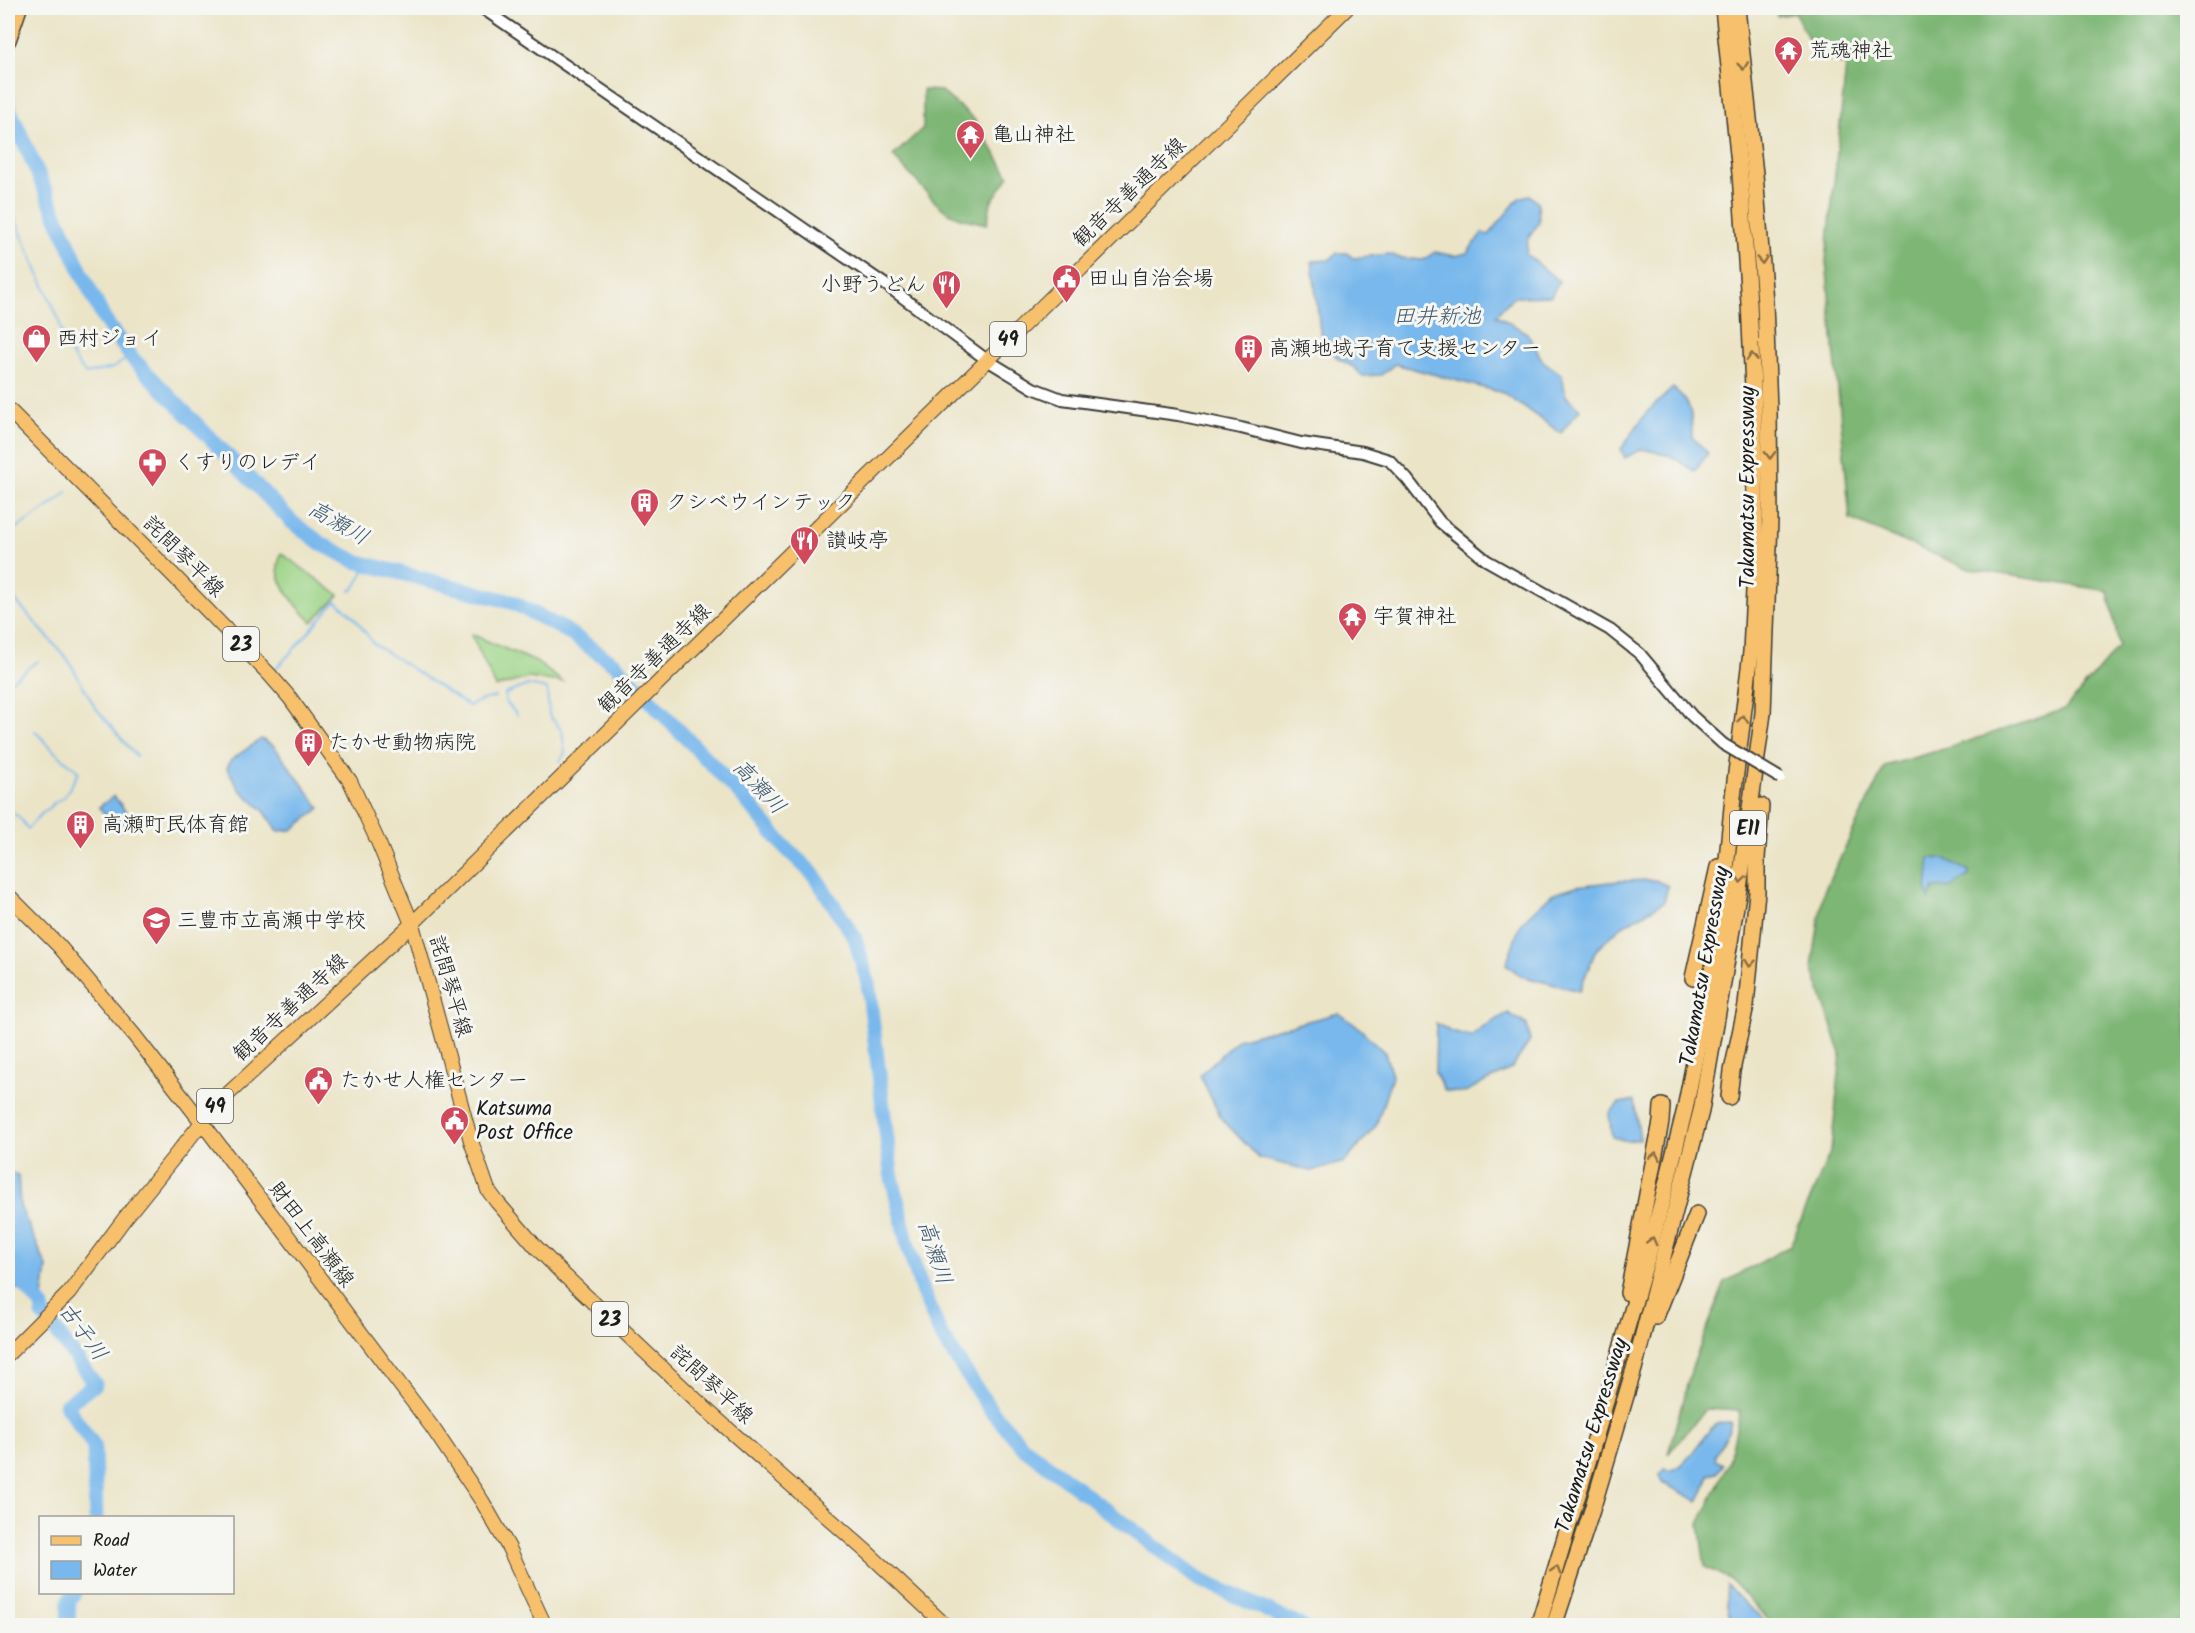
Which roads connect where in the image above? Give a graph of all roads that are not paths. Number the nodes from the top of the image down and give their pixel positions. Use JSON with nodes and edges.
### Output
{"nodes":[{"id":1,"x":482,"y":8,"type":"edge"},
{"id":2,"x":1347,"y":8,"type":"edge"},
{"id":3,"x":1723,"y":8,"type":"edge"},
{"id":4,"x":1737,"y":8,"type":"edge"},
{"id":5,"x":19,"y":9,"type":"edge"},
{"id":6,"x":8,"y":40,"type":"edge"},
{"id":7,"x":987,"y":360,"type":"junction"},
{"id":8,"x":8,"y":410,"type":"edge"},
{"id":9,"x":1767,"y":654,"type":"junction"},
{"id":10,"x":1780,"y":778,"type":"dead end"},
{"id":11,"x":1733,"y":797,"type":"junction"},
{"id":12,"x":8,"y":895,"type":"edge"},
{"id":13,"x":412,"y":924,"type":"junction"},
{"id":14,"x":1693,"y":978,"type":"dead end"},
{"id":15,"x":1729,"y":1097,"type":"dead end"},
{"id":16,"x":1662,"y":1106,"type":"dead end"},
{"id":17,"x":201,"y":1121,"type":"junction"},
{"id":18,"x":1697,"y":1214,"type":"dead end"},
{"id":19,"x":8,"y":1354,"type":"edge"},
{"id":20,"x":1634,"y":1369,"type":"junction"},
{"id":21,"x":1595,"y":1439,"type":"junction"},
{"id":22,"x":545,"y":1626,"type":"edge"},
{"id":23,"x":946,"y":1626,"type":"edge"},
{"id":24,"x":1538,"y":1626,"type":"edge"},
{"id":25,"x":1554,"y":1626,"type":"edge"}],
"edges":[{"from":1,"to":7,"type":"street"},
{"from":2,"to":7,"type":"main road","name":"観音寺善通寺線","number":"49"},
{"from":11,"to":3,"type":"highway","name":"Takamatsu Expressway","number":"E11","one_way":true},
{"from":4,"to":9,"type":"highway","name":"Takamatsu Expressway","number":"E11","one_way":true},
{"from":5,"to":6,"type":"highway"},
{"from":7,"to":10,"type":"street","bridge":true},
{"from":7,"to":13,"type":"main road","name":"観音寺善通寺線","number":"49"},
{"from":8,"to":13,"type":"main road","name":"詫間琴平線","number":"23"},
{"from":9,"to":15,"type":"highway","one_way":true},
{"from":9,"to":20,"type":"highway","name":"Takamatsu Expressway","number":"E11","one_way":true},
{"from":11,"to":14,"type":"highway"},
{"from":21,"to":11,"type":"highway","name":"Takamatsu Expressway","number":"E11","one_way":true},
{"from":12,"to":17,"type":"main road","name":"財田上高瀬線"},
{"from":13,"to":17,"type":"main road","name":"観音寺善通寺線","number":"49"},
{"from":13,"to":23,"type":"main road","name":"詫間琴平線","number":"23"},
{"from":21,"to":16,"type":"highway","one_way":true},
{"from":17,"to":19,"type":"main road","name":"観音寺善通寺線","number":"49"},
{"from":17,"to":22,"type":"main road","name":"財田上高瀬線"},
{"from":18,"to":20,"type":"highway"},
{"from":20,"to":25,"type":"highway","name":"Takamatsu Expressway","number":"E11"},
{"from":24,"to":21,"type":"highway","name":"Takamatsu Expressway","number":"E11","one_way":true}]}
